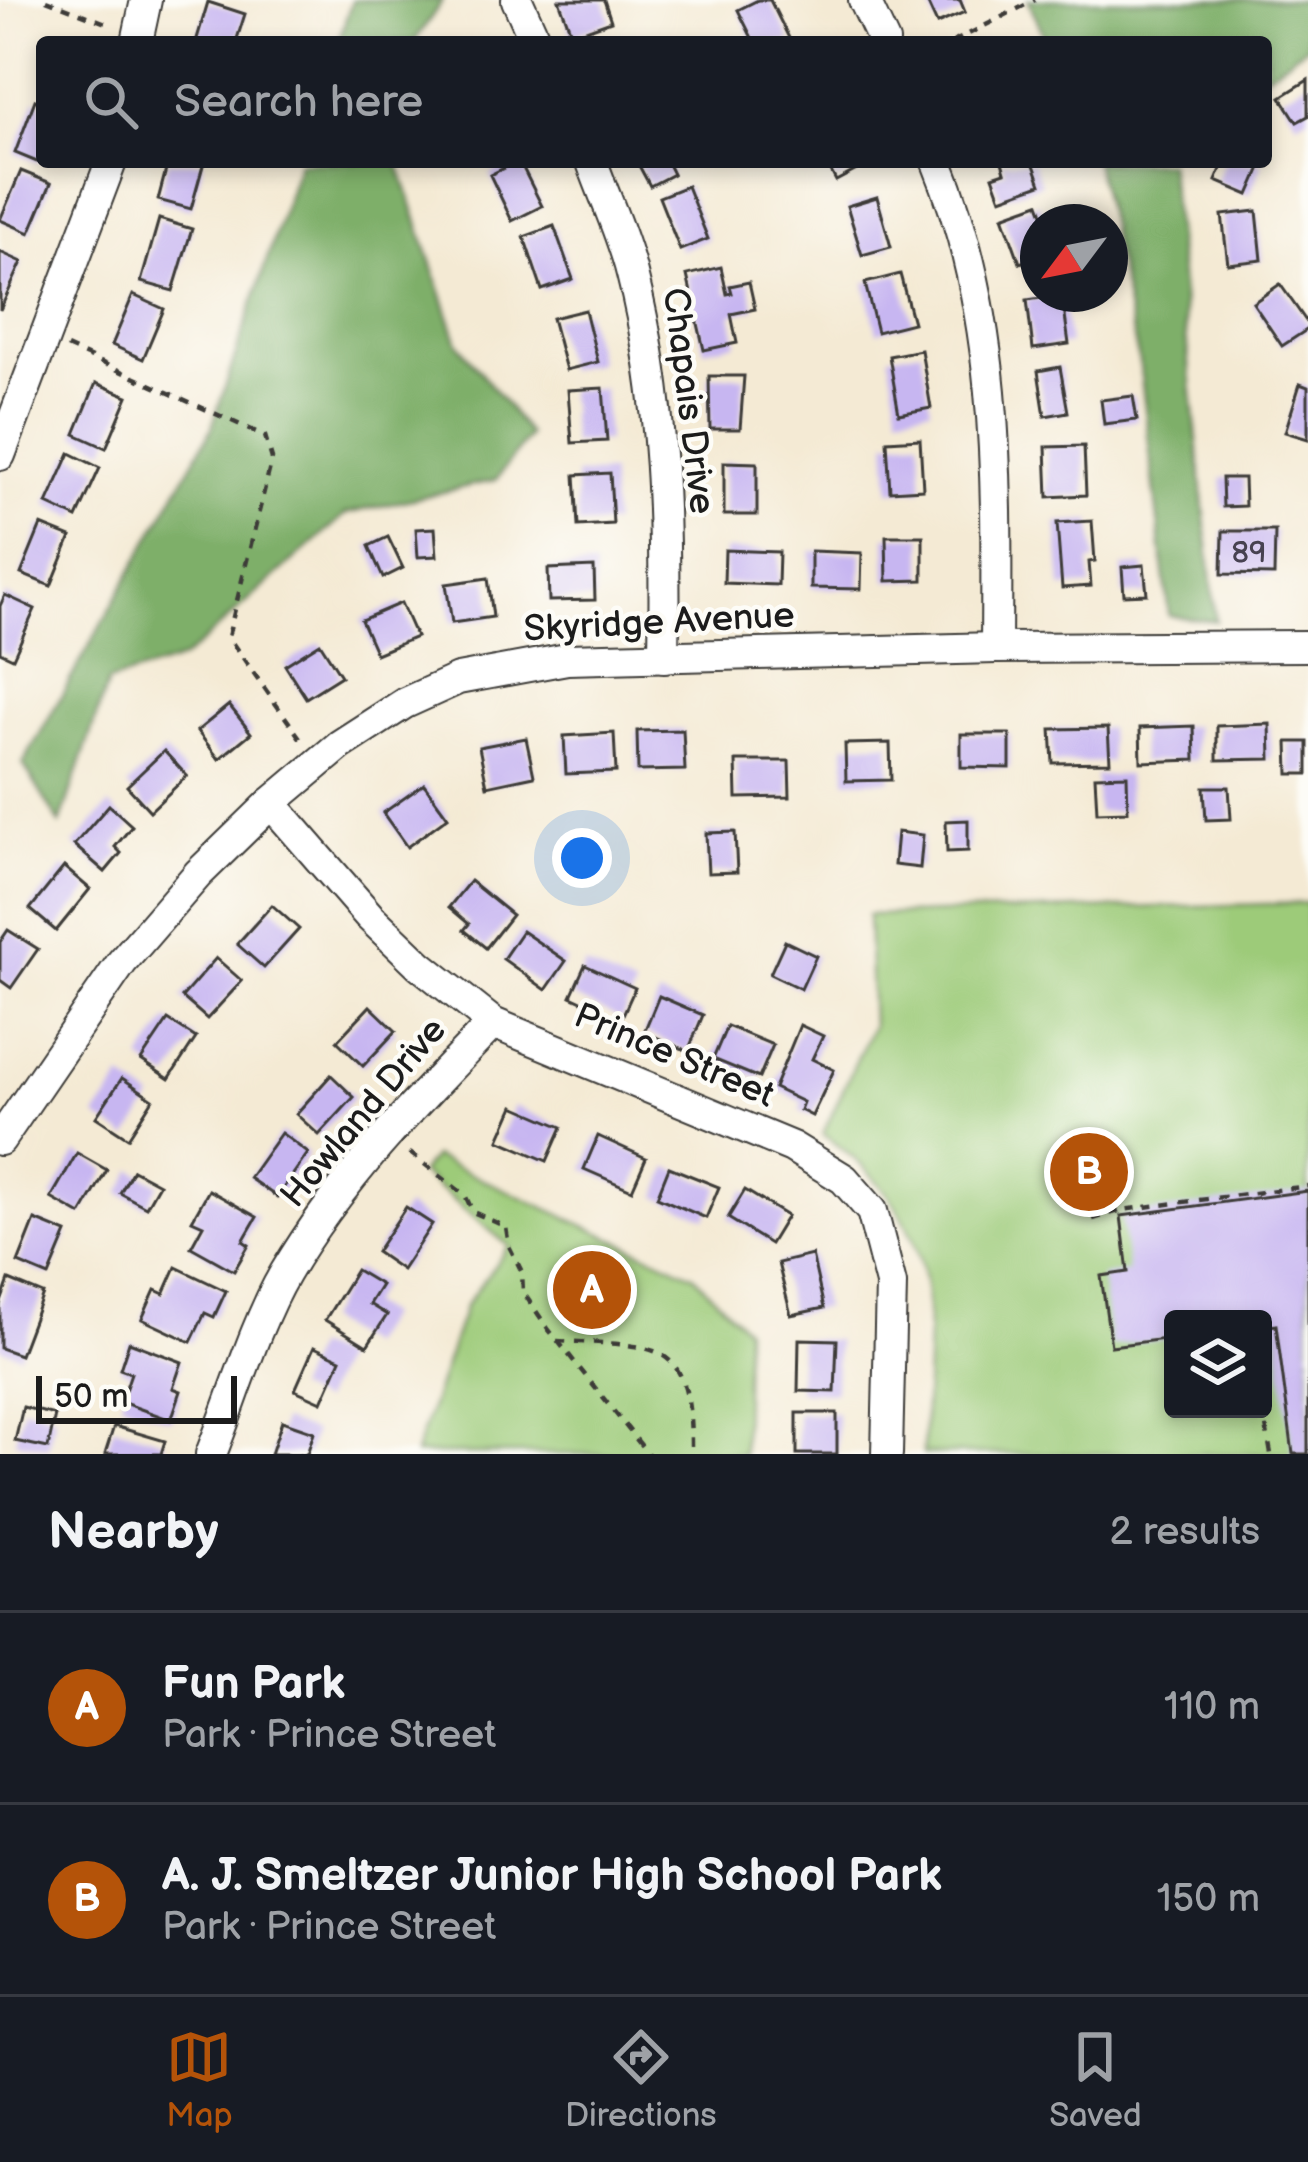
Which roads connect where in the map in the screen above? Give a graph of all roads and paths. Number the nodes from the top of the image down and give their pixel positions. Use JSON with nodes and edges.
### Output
{"nodes":[{"id":1,"x":46,"y":0,"type":"edge"},
{"id":2,"x":146,"y":0,"type":"edge"},
{"id":3,"x":518,"y":0,"type":"edge"},
{"id":4,"x":864,"y":0,"type":"edge"},
{"id":5,"x":1036,"y":0,"type":"edge"},
{"id":6,"x":131,"y":36,"type":"edge"},
{"id":7,"x":139,"y":36,"type":"edge"},
{"id":8,"x":533,"y":36,"type":"edge"},
{"id":9,"x":881,"y":36,"type":"edge"},
{"id":10,"x":965,"y":36,"type":"edge"},
{"id":11,"x":109,"y":168,"type":"edge"},
{"id":12,"x":594,"y":168,"type":"edge"},
{"id":13,"x":939,"y":168,"type":"edge"},
{"id":14,"x":46,"y":338,"type":"junction"},
{"id":15,"x":0,"y":454,"type":"edge"},
{"id":16,"x":1308,"y":646,"type":"edge"},
{"id":17,"x":996,"y":648,"type":"junction"},
{"id":18,"x":664,"y":657,"type":"junction"},
{"id":19,"x":318,"y":764,"type":"junction"},
{"id":20,"x":271,"y":803,"type":"junction"},
{"id":21,"x":493,"y":1023,"type":"junction"},
{"id":22,"x":386,"y":1136,"type":"junction"},
{"id":23,"x":0,"y":1140,"type":"edge"},
{"id":24,"x":1308,"y":1186,"type":"edge"},
{"id":25,"x":1093,"y":1219,"type":"dead end"},
{"id":26,"x":556,"y":1340,"type":"junction"},
{"id":27,"x":1264,"y":1418,"type":"edge"},
{"id":28,"x":211,"y":1454,"type":"edge"},
{"id":29,"x":648,"y":1454,"type":"edge"},
{"id":30,"x":691,"y":1454,"type":"edge"},
{"id":31,"x":887,"y":1454,"type":"edge"},
{"id":32,"x":1271,"y":1454,"type":"edge"}],
"edges":[{"from":1,"to":6,"type":"path"},
{"from":2,"to":7,"type":"street"},
{"from":3,"to":8,"type":"street"},
{"from":4,"to":9,"type":"street"},
{"from":5,"to":10,"type":"path"},
{"from":11,"to":14,"type":"street"},
{"from":12,"to":18,"type":"street","name":"Chapais Drive"},
{"from":13,"to":17,"type":"street"},
{"from":14,"to":15,"type":"street"},
{"from":14,"to":19,"type":"path"},
{"from":16,"to":17,"type":"street","name":"Skyridge Avenue"},
{"from":17,"to":18,"type":"street","name":"Skyridge Avenue"},
{"from":18,"to":19,"type":"street","name":"Skyridge Avenue"},
{"from":19,"to":20,"type":"street","name":"Skyridge Avenue"},
{"from":20,"to":21,"type":"street","name":"Prince Street"},
{"from":20,"to":23,"type":"street","name":"Skyridge Avenue"},
{"from":21,"to":22,"type":"street","name":"Howland Drive"},
{"from":21,"to":31,"type":"street","name":"Prince Street"},
{"from":22,"to":26,"type":"path"},
{"from":22,"to":28,"type":"street","name":"Howland Drive"},
{"from":24,"to":25,"type":"path"},
{"from":26,"to":29,"type":"path"},
{"from":26,"to":30,"type":"path"},
{"from":27,"to":32,"type":"path"}]}
